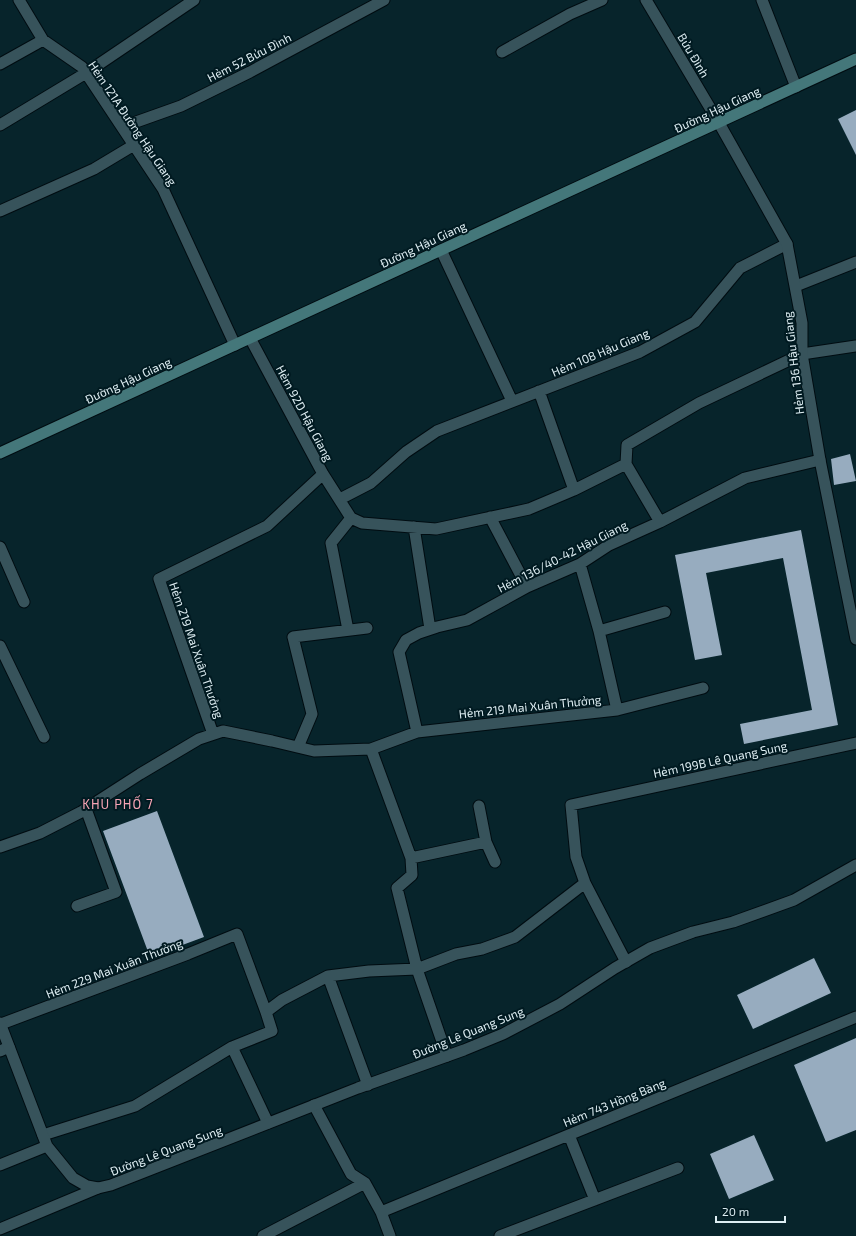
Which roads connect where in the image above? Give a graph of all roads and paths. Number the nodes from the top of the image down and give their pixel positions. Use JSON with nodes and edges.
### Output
{"nodes":[{"id":1,"x":19,"y":0,"type":"edge"},
{"id":2,"x":194,"y":0,"type":"edge"},
{"id":3,"x":384,"y":0,"type":"edge"},
{"id":4,"x":602,"y":0,"type":"edge"},
{"id":5,"x":646,"y":0,"type":"edge"},
{"id":6,"x":762,"y":0,"type":"edge"},
{"id":7,"x":43,"y":40,"type":"junction"},
{"id":8,"x":502,"y":52,"type":"dead end"},
{"id":9,"x":856,"y":59,"type":"edge"},
{"id":10,"x":0,"y":64,"type":"edge"},
{"id":11,"x":86,"y":73,"type":"junction"},
{"id":12,"x":796,"y":87,"type":"junction"},
{"id":13,"x":720,"y":123,"type":"junction"},
{"id":14,"x":0,"y":125,"type":"edge"},
{"id":15,"x":122,"y":127,"type":"junction"},
{"id":16,"x":134,"y":145,"type":"junction"},
{"id":17,"x":0,"y":211,"type":"edge"},
{"id":18,"x":787,"y":244,"type":"junction"},
{"id":19,"x":441,"y":250,"type":"junction"},
{"id":20,"x":856,"y":262,"type":"edge"},
{"id":21,"x":796,"y":286,"type":"junction"},
{"id":22,"x":250,"y":338,"type":"junction"},
{"id":23,"x":235,"y":345,"type":"junction"},
{"id":24,"x":856,"y":346,"type":"edge"},
{"id":25,"x":802,"y":354,"type":"junction"},
{"id":26,"x":539,"y":391,"type":"junction"},
{"id":27,"x":512,"y":401,"type":"junction"},
{"id":28,"x":0,"y":453,"type":"edge"},
{"id":29,"x":820,"y":460,"type":"junction"},
{"id":30,"x":626,"y":464,"type":"junction"},
{"id":31,"x":323,"y":474,"type":"junction"},
{"id":32,"x":574,"y":490,"type":"junction"},
{"id":33,"x":340,"y":499,"type":"junction"},
{"id":34,"x":490,"y":517,"type":"junction"},
{"id":35,"x":351,"y":518,"type":"junction"},
{"id":36,"x":660,"y":522,"type":"junction"},
{"id":37,"x":414,"y":527,"type":"junction"},
{"id":38,"x":0,"y":547,"type":"edge"},
{"id":39,"x":580,"y":564,"type":"junction"},
{"id":40,"x":527,"y":587,"type":"junction"},
{"id":41,"x":24,"y":602,"type":"dead end"},
{"id":42,"x":665,"y":612,"type":"dead end"},
{"id":43,"x":367,"y":628,"type":"dead end"},
{"id":44,"x":430,"y":629,"type":"junction"},
{"id":45,"x":348,"y":630,"type":"junction"},
{"id":46,"x":599,"y":631,"type":"junction"},
{"id":47,"x":856,"y":639,"type":"edge"},
{"id":48,"x":0,"y":646,"type":"edge"},
{"id":49,"x":703,"y":688,"type":"dead end"},
{"id":50,"x":617,"y":710,"type":"junction"},
{"id":51,"x":417,"y":732,"type":"junction"},
{"id":52,"x":213,"y":734,"type":"junction"},
{"id":53,"x":44,"y":737,"type":"dead end"},
{"id":54,"x":856,"y":743,"type":"edge"},
{"id":55,"x":298,"y":747,"type":"junction"},
{"id":56,"x":372,"y":749,"type":"junction"},
{"id":57,"x":478,"y":806,"type":"dead end"},
{"id":58,"x":86,"y":809,"type":"junction"},
{"id":59,"x":486,"y":842,"type":"junction"},
{"id":60,"x":0,"y":847,"type":"edge"},
{"id":61,"x":411,"y":858,"type":"junction"},
{"id":62,"x":495,"y":862,"type":"dead end"},
{"id":63,"x":856,"y":865,"type":"edge"},
{"id":64,"x":585,"y":883,"type":"junction"},
{"id":65,"x":77,"y":906,"type":"dead end"},
{"id":66,"x":626,"y":962,"type":"junction"},
{"id":67,"x":417,"y":969,"type":"junction"},
{"id":68,"x":328,"y":976,"type":"junction"},
{"id":69,"x":266,"y":1012,"type":"junction"},
{"id":70,"x":856,"y":1017,"type":"edge"},
{"id":71,"x":0,"y":1023,"type":"edge"},
{"id":72,"x":232,"y":1047,"type":"junction"},
{"id":73,"x":5,"y":1049,"type":"edge"},
{"id":74,"x":447,"y":1056,"type":"junction"},
{"id":75,"x":368,"y":1085,"type":"junction"},
{"id":76,"x":314,"y":1106,"type":"junction"},
{"id":77,"x":268,"y":1123,"type":"junction"},
{"id":78,"x":43,"y":1135,"type":"junction"},
{"id":79,"x":570,"y":1135,"type":"junction"},
{"id":80,"x":47,"y":1146,"type":"junction"},
{"id":81,"x":0,"y":1165,"type":"edge"},
{"id":82,"x":678,"y":1168,"type":"dead end"},
{"id":83,"x":365,"y":1183,"type":"junction"},
{"id":84,"x":98,"y":1188,"type":"junction"},
{"id":85,"x":595,"y":1200,"type":"junction"},
{"id":86,"x":381,"y":1212,"type":"junction"},
{"id":87,"x":0,"y":1229,"type":"edge"},
{"id":88,"x":263,"y":1236,"type":"edge"},
{"id":89,"x":390,"y":1236,"type":"edge"},
{"id":90,"x":500,"y":1236,"type":"edge"}],
"edges":[{"from":1,"to":7,"type":"street"},
{"from":2,"to":11,"type":"street"},
{"from":3,"to":15,"type":"street","name":"Hẻm 52 Bửu Đình"},
{"from":4,"to":8,"type":"street"},
{"from":5,"to":13,"type":"street","name":"Bửu Đình"},
{"from":6,"to":12,"type":"street"},
{"from":7,"to":10,"type":"street"},
{"from":7,"to":11,"type":"street","name":"Hẻm 121A Đường Hậu Giang"},
{"from":9,"to":12,"type":"main road","name":"Đường Hậu Giang"},
{"from":11,"to":14,"type":"street"},
{"from":11,"to":15,"type":"street","name":"Hẻm 121A Đường Hậu Giang"},
{"from":12,"to":13,"type":"main road","name":"Đường Hậu Giang"},
{"from":13,"to":18,"type":"street","name":"Hẻm 136 Hậu Giang"},
{"from":13,"to":19,"type":"main road","name":"Đường Hậu Giang"},
{"from":15,"to":16,"type":"street","name":"Hẻm 121A Đường Hậu Giang"},
{"from":16,"to":17,"type":"street"},
{"from":16,"to":23,"type":"street","name":"Hẻm 121A Đường Hậu Giang"},
{"from":18,"to":21,"type":"street","name":"Hẻm 136 Hậu Giang"},
{"from":18,"to":26,"type":"street","name":"Hẻm 108 Hậu Giang"},
{"from":19,"to":22,"type":"main road","name":"Đường Hậu Giang"},
{"from":19,"to":27,"type":"street"},
{"from":20,"to":21,"type":"street"},
{"from":21,"to":25,"type":"street","name":"Hẻm 136 Hậu Giang"},
{"from":22,"to":23,"type":"main road","name":"Đường Hậu Giang"},
{"from":22,"to":31,"type":"street","name":"Hẻm 92D Hậu Giang"},
{"from":23,"to":28,"type":"main road","name":"Đường Hậu Giang"},
{"from":24,"to":25,"type":"street"},
{"from":25,"to":29,"type":"street","name":"Hẻm 136 Hậu Giang"},
{"from":25,"to":30,"type":"street"},
{"from":26,"to":27,"type":"street","name":"Hẻm 108 Hậu Giang"},
{"from":26,"to":32,"type":"street"},
{"from":27,"to":33,"type":"street","name":"Hẻm 108 Hậu Giang"},
{"from":29,"to":36,"type":"street","name":"Hẻm 136/40-42 Hậu Giang"},
{"from":29,"to":47,"type":"street","name":"Hẻm 136 Hậu Giang"},
{"from":30,"to":32,"type":"street"},
{"from":30,"to":36,"type":"street"},
{"from":31,"to":33,"type":"street","name":"Hẻm 92D Hậu Giang"},
{"from":31,"to":52,"type":"street","name":"Hẻm 219 Mai Xuân Thưởng"},
{"from":32,"to":34,"type":"street"},
{"from":33,"to":35,"type":"street","name":"Hẻm 92D Hậu Giang"},
{"from":34,"to":37,"type":"street"},
{"from":34,"to":40,"type":"street"},
{"from":35,"to":37,"type":"street"},
{"from":35,"to":45,"type":"street"},
{"from":36,"to":39,"type":"street","name":"Hẻm 136/40-42 Hậu Giang"},
{"from":37,"to":44,"type":"street"},
{"from":38,"to":41,"type":"street"},
{"from":39,"to":40,"type":"street","name":"Hẻm 136/40-42 Hậu Giang"},
{"from":39,"to":46,"type":"street","name":"Hẻm 219 Mai Xuân Thưởng"},
{"from":40,"to":44,"type":"street","name":"Hẻm 136/40-42 Hậu Giang"},
{"from":42,"to":46,"type":"street"},
{"from":43,"to":45,"type":"street"},
{"from":44,"to":51,"type":"street","name":"Hẻm 136/40-42 Hậu Giang"},
{"from":45,"to":55,"type":"street"},
{"from":46,"to":50,"type":"street","name":"Hẻm 219 Mai Xuân Thưởng"},
{"from":48,"to":53,"type":"street"},
{"from":49,"to":50,"type":"street"},
{"from":50,"to":51,"type":"street","name":"Hẻm 219 Mai Xuân Thưởng"},
{"from":51,"to":56,"type":"street","name":"Hẻm 219 Mai Xuân Thưởng"},
{"from":52,"to":55,"type":"street","name":"Hẻm 219 Mai Xuân Thưởng"},
{"from":52,"to":58,"type":"street","name":"Hẻm 219 Mai Xuân Thưởng"},
{"from":54,"to":64,"type":"street","name":"Hẻm 199B Lê Quang Sung"},
{"from":55,"to":56,"type":"street","name":"Hẻm 219 Mai Xuân Thưởng"},
{"from":56,"to":61,"type":"street"},
{"from":57,"to":59,"type":"street"},
{"from":58,"to":60,"type":"street","name":"Hẻm 219 Mai Xuân Thưởng"},
{"from":58,"to":65,"type":"street"},
{"from":59,"to":61,"type":"street"},
{"from":59,"to":62,"type":"street"},
{"from":61,"to":67,"type":"street"},
{"from":63,"to":66,"type":"street","name":"Đường Lê Quang Sung"},
{"from":64,"to":66,"type":"street"},
{"from":64,"to":67,"type":"street"},
{"from":66,"to":74,"type":"street","name":"Đường Lê Quang Sung"},
{"from":67,"to":68,"type":"street"},
{"from":67,"to":74,"type":"street"},
{"from":68,"to":69,"type":"street"},
{"from":68,"to":75,"type":"street"},
{"from":69,"to":71,"type":"street","name":"Hẻm 229 Mai Xuân Thưởng"},
{"from":69,"to":72,"type":"street"},
{"from":70,"to":79,"type":"street","name":"Hẻm 743 Hồng Bàng"},
{"from":71,"to":73,"type":"street"},
{"from":72,"to":77,"type":"street"},
{"from":72,"to":78,"type":"street"},
{"from":73,"to":78,"type":"street"},
{"from":74,"to":75,"type":"street","name":"Đường Lê Quang Sung"},
{"from":75,"to":76,"type":"street","name":"Đường Lê Quang Sung"},
{"from":76,"to":77,"type":"street","name":"Đường Lê Quang Sung"},
{"from":76,"to":83,"type":"street"},
{"from":77,"to":84,"type":"street","name":"Đường Lê Quang Sung"},
{"from":78,"to":80,"type":"street"},
{"from":79,"to":85,"type":"street"},
{"from":79,"to":86,"type":"street","name":"Hẻm 743 Hồng Bàng"},
{"from":80,"to":81,"type":"street"},
{"from":80,"to":84,"type":"street"},
{"from":82,"to":85,"type":"street"},
{"from":83,"to":86,"type":"street"},
{"from":83,"to":88,"type":"street"},
{"from":84,"to":87,"type":"street","name":"Đường Lê Quang Sung"},
{"from":85,"to":90,"type":"street"},
{"from":86,"to":89,"type":"street"}]}
